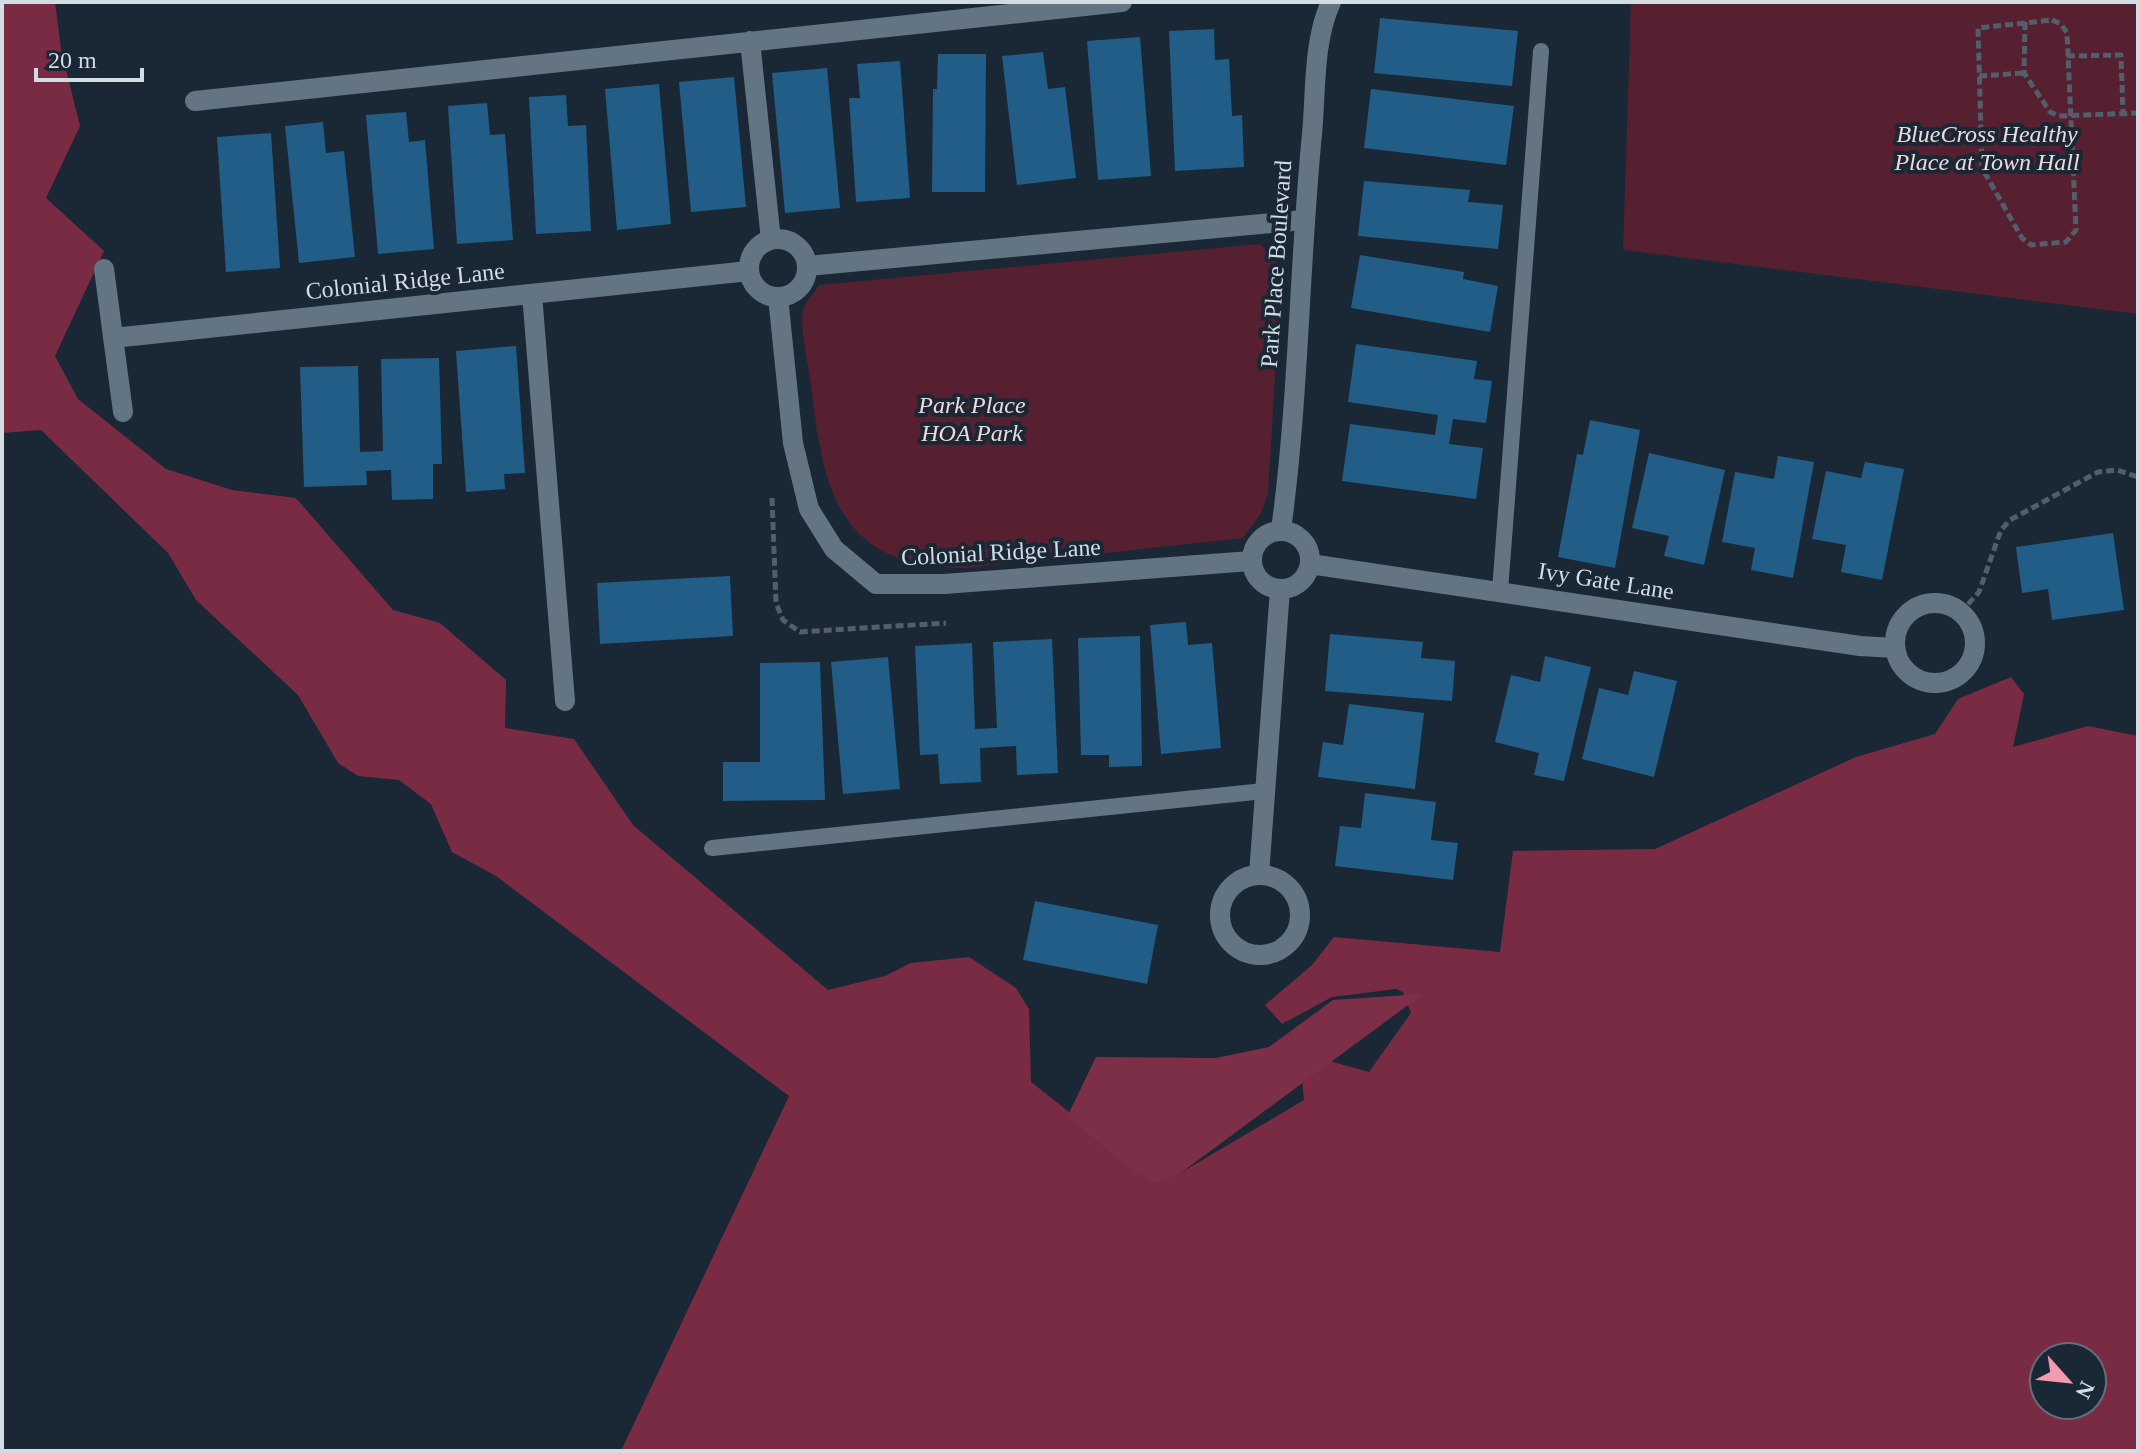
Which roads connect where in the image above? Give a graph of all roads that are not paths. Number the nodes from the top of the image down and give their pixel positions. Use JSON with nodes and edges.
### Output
{"nodes":[{"id":1,"x":1122,"y":2,"type":"edge"},
{"id":2,"x":1331,"y":2,"type":"edge"},
{"id":3,"x":750,"y":41,"type":"junction"},
{"id":4,"x":1541,"y":51,"type":"dead end"},
{"id":5,"x":195,"y":101,"type":"dead end"},
{"id":6,"x":1304,"y":220,"type":"junction"},
{"id":7,"x":771,"y":240,"type":"junction"},
{"id":8,"x":807,"y":266,"type":"junction"},
{"id":9,"x":104,"y":269,"type":"dead end"},
{"id":10,"x":749,"y":271,"type":"junction"},
{"id":11,"x":532,"y":294,"type":"junction"},
{"id":12,"x":778,"y":297,"type":"junction"},
{"id":13,"x":113,"y":338,"type":"junction"},
{"id":14,"x":123,"y":412,"type":"dead end"},
{"id":15,"x":1281,"y":530,"type":"junction"},
{"id":16,"x":1251,"y":561,"type":"junction"},
{"id":17,"x":1310,"y":564,"type":"junction"},
{"id":18,"x":1280,"y":589,"type":"junction"},
{"id":19,"x":1500,"y":591,"type":"junction"},
{"id":20,"x":1895,"y":648,"type":"junction"},
{"id":21,"x":565,"y":701,"type":"dead end"},
{"id":22,"x":1264,"y":791,"type":"junction"},
{"id":23,"x":712,"y":848,"type":"dead end"},
{"id":24,"x":1259,"y":875,"type":"junction"}],
"edges":[{"from":1,"to":3,"type":"street"},
{"from":2,"to":6,"type":"street","name":"Park Place Boulevard"},
{"from":3,"to":5,"type":"street"},
{"from":3,"to":7,"type":"street"},
{"from":4,"to":19,"type":"lane"},
{"from":6,"to":8,"type":"street"},
{"from":6,"to":15,"type":"street","name":"Park Place Boulevard"},
{"from":7,"to":8,"type":"street"},
{"from":7,"to":10,"type":"street"},
{"from":8,"to":12,"type":"street"},
{"from":9,"to":13,"type":"street"},
{"from":10,"to":11,"type":"street","name":"Colonial Ridge Lane"},
{"from":10,"to":12,"type":"street"},
{"from":11,"to":13,"type":"street","name":"Colonial Ridge Lane"},
{"from":11,"to":21,"type":"street"},
{"from":12,"to":16,"type":"street","name":"Colonial Ridge Lane"},
{"from":13,"to":14,"type":"street"},
{"from":15,"to":16,"type":"street"},
{"from":15,"to":17,"type":"street"},
{"from":16,"to":18,"type":"street"},
{"from":17,"to":18,"type":"street"},
{"from":17,"to":19,"type":"street","name":"Ivy Gate Lane"},
{"from":18,"to":22,"type":"street"},
{"from":19,"to":20,"type":"street","name":"Ivy Gate Lane"},
{"from":20,"to":20,"type":"street"},
{"from":22,"to":23,"type":"lane"},
{"from":22,"to":24,"type":"street"},
{"from":24,"to":24,"type":"street"}]}
